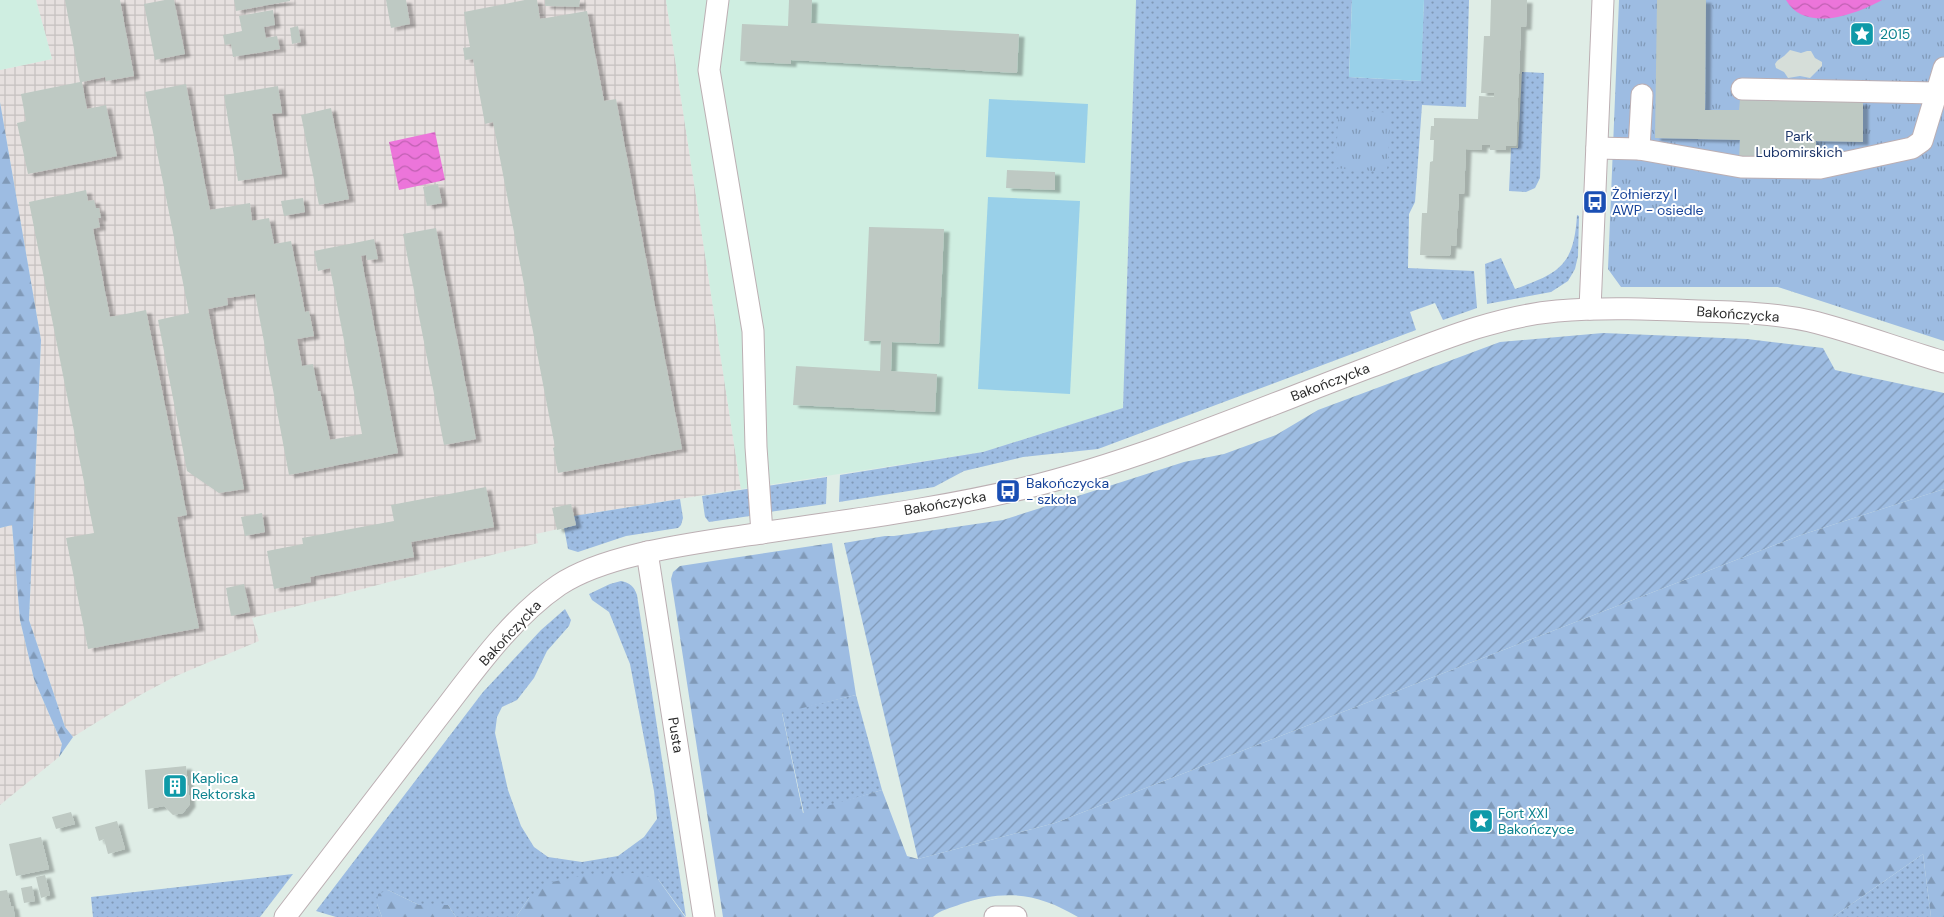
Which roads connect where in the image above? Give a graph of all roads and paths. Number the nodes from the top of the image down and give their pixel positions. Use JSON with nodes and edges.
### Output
{"nodes":[{"id":1,"x":718,"y":0,"type":"edge"},
{"id":2,"x":1603,"y":0,"type":"edge"},
{"id":3,"x":1944,"y":68,"type":"edge"},
{"id":4,"x":1742,"y":89,"type":"dead end"},
{"id":5,"x":1936,"y":94,"type":"junction"},
{"id":6,"x":1642,"y":95,"type":"dead end"},
{"id":7,"x":1597,"y":148,"type":"junction"},
{"id":8,"x":1639,"y":149,"type":"junction"},
{"id":9,"x":1590,"y":309,"type":"junction"},
{"id":10,"x":1944,"y":362,"type":"edge"},
{"id":11,"x":762,"y":533,"type":"junction"},
{"id":12,"x":647,"y":552,"type":"junction"},
{"id":13,"x":285,"y":917,"type":"edge"},
{"id":14,"x":704,"y":917,"type":"edge"},
{"id":15,"x":995,"y":917,"type":"edge"},
{"id":16,"x":1016,"y":917,"type":"edge"}],
"edges":[{"from":1,"to":11,"type":"street"},
{"from":2,"to":7,"type":"street"},
{"from":3,"to":5,"type":"street"},
{"from":4,"to":5,"type":"street"},
{"from":5,"to":8,"type":"street"},
{"from":6,"to":8,"type":"street"},
{"from":7,"to":8,"type":"street"},
{"from":7,"to":9,"type":"street"},
{"from":9,"to":10,"type":"street","name":"Bakończycka"},
{"from":9,"to":11,"type":"street","name":"Bakończycka"},
{"from":11,"to":12,"type":"street","name":"Bakończycka"},
{"from":12,"to":13,"type":"street","name":"Bakończycka"},
{"from":12,"to":14,"type":"street","name":"Pusta"},
{"from":15,"to":16,"type":"street"}]}
